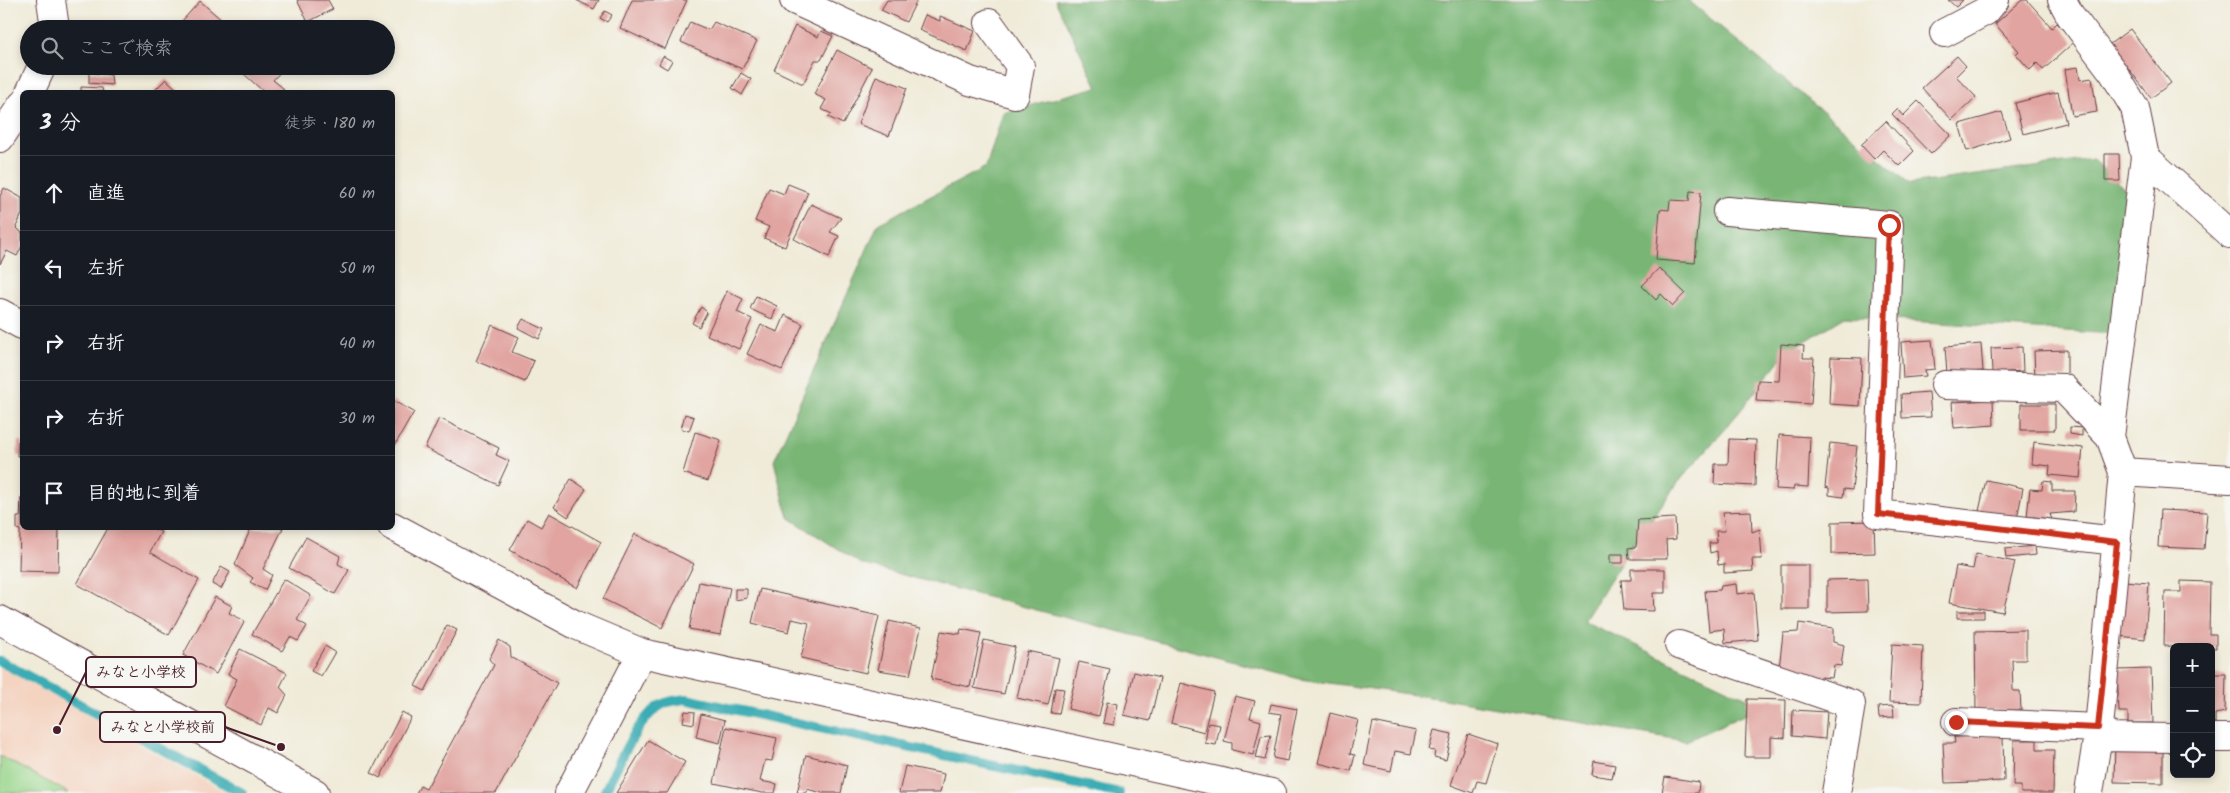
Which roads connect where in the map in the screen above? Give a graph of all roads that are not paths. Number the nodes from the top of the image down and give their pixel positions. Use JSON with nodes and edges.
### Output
{"nodes":[{"id":1,"x":51,"y":0,"type":"edge"},
{"id":2,"x":794,"y":0,"type":"edge"},
{"id":3,"x":1995,"y":0,"type":"edge"},
{"id":4,"x":2062,"y":0,"type":"edge"},
{"id":5,"x":54,"y":20,"type":"edge"},
{"id":6,"x":989,"y":23,"type":"dead end"},
{"id":7,"x":1944,"y":33,"type":"dead end"},
{"id":8,"x":38,"y":75,"type":"edge"},
{"id":9,"x":31,"y":90,"type":"edge"},
{"id":10,"x":20,"y":108,"type":"edge"},
{"id":11,"x":0,"y":138,"type":"edge"},
{"id":12,"x":2144,"y":157,"type":"junction"},
{"id":13,"x":1727,"y":211,"type":"dead end"},
{"id":14,"x":2230,"y":234,"type":"edge"},
{"id":15,"x":0,"y":313,"type":"edge"},
{"id":16,"x":20,"y":324,"type":"edge"},
{"id":17,"x":1945,"y":385,"type":"dead end"},
{"id":18,"x":2110,"y":437,"type":"junction"},
{"id":19,"x":2123,"y":472,"type":"junction"},
{"id":20,"x":2230,"y":479,"type":"edge"},
{"id":21,"x":395,"y":528,"type":"edge"},
{"id":22,"x":2117,"y":542,"type":"junction"},
{"id":23,"x":0,"y":620,"type":"edge"},
{"id":24,"x":1679,"y":645,"type":"dead end"},
{"id":25,"x":642,"y":653,"type":"junction"},
{"id":26,"x":1956,"y":722,"type":"dead end"},
{"id":27,"x":2098,"y":732,"type":"junction"},
{"id":28,"x":2170,"y":738,"type":"edge"},
{"id":29,"x":2215,"y":738,"type":"edge"},
{"id":30,"x":2230,"y":738,"type":"edge"},
{"id":31,"x":315,"y":793,"type":"edge"},
{"id":32,"x":569,"y":793,"type":"edge"},
{"id":33,"x":1271,"y":793,"type":"edge"},
{"id":34,"x":1836,"y":793,"type":"edge"},
{"id":35,"x":2089,"y":793,"type":"edge"}],
"edges":[{"from":1,"to":5,"type":"street"},
{"from":2,"to":6,"type":"street"},
{"from":3,"to":7,"type":"street"},
{"from":4,"to":12,"type":"street"},
{"from":8,"to":9,"type":"street"},
{"from":10,"to":11,"type":"street"},
{"from":12,"to":14,"type":"street"},
{"from":12,"to":18,"type":"street"},
{"from":13,"to":22,"type":"street"},
{"from":15,"to":16,"type":"street"},
{"from":17,"to":18,"type":"street"},
{"from":18,"to":19,"type":"street"},
{"from":19,"to":20,"type":"street"},
{"from":19,"to":22,"type":"street"},
{"from":21,"to":25,"type":"street"},
{"from":22,"to":27,"type":"street"},
{"from":23,"to":31,"type":"street"},
{"from":24,"to":34,"type":"street"},
{"from":25,"to":32,"type":"street"},
{"from":25,"to":33,"type":"street"},
{"from":26,"to":27,"type":"street"},
{"from":27,"to":28,"type":"street"},
{"from":27,"to":35,"type":"street"},
{"from":29,"to":30,"type":"street"}]}
